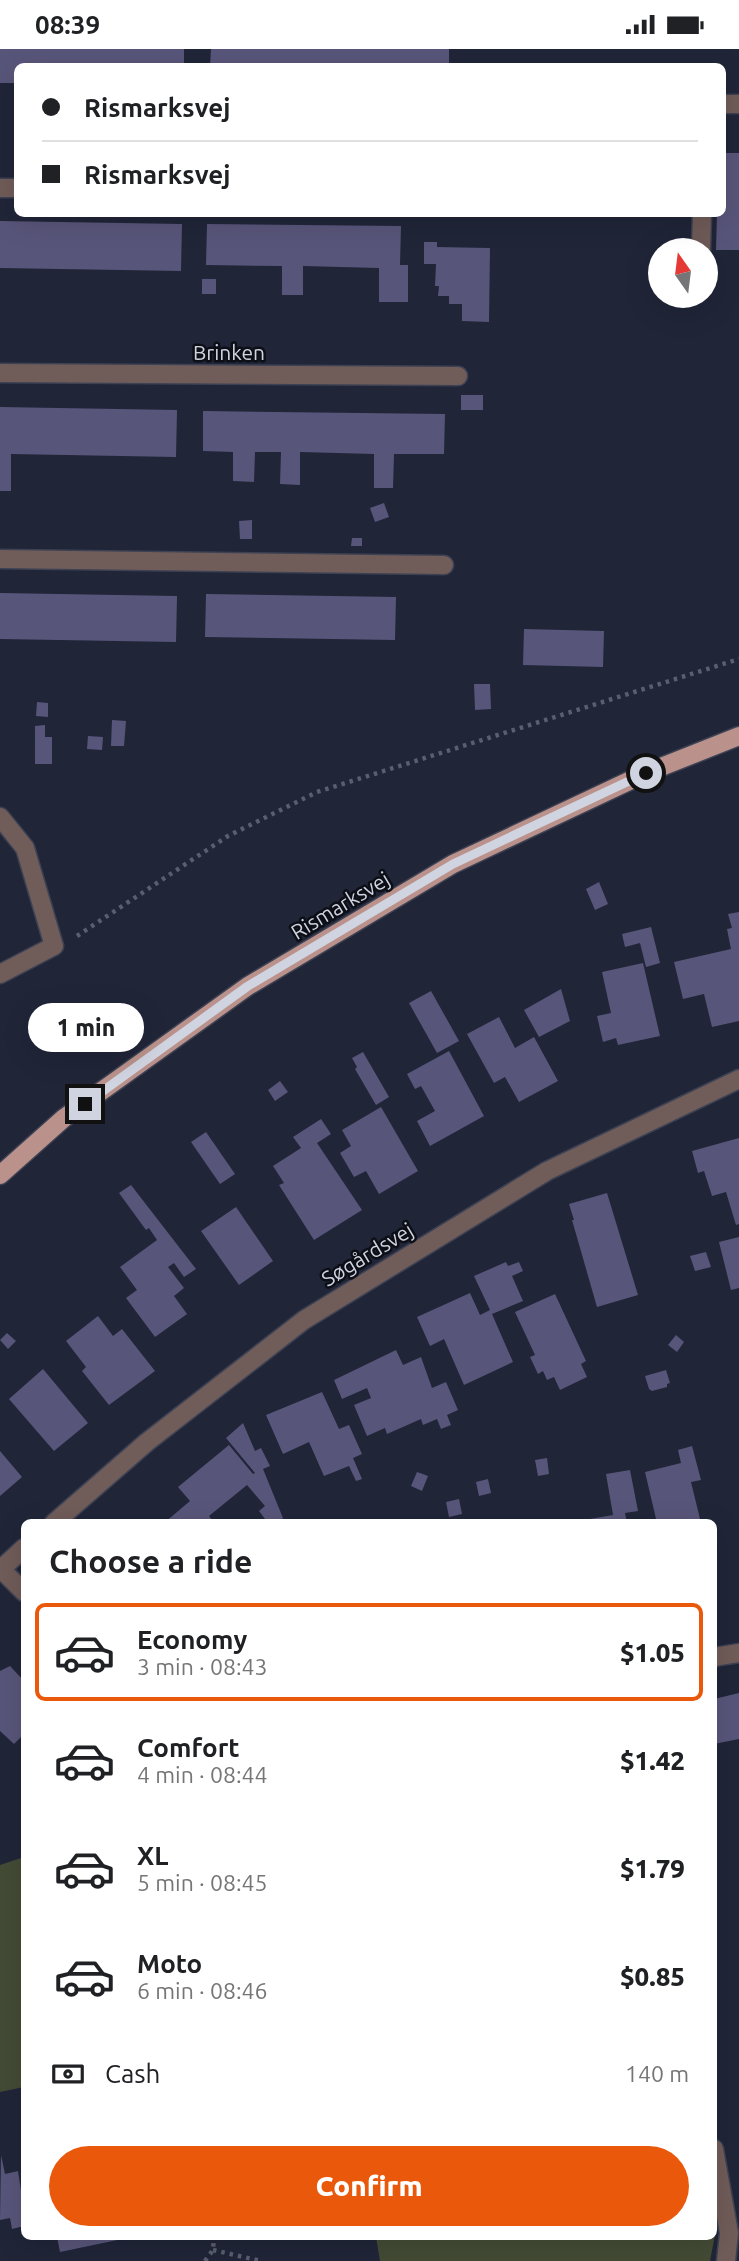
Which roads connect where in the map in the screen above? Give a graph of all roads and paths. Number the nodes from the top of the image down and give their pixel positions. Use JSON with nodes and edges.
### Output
{"nodes":[{"id":1,"x":702,"y":217,"type":"edge"},
{"id":2,"x":701,"y":238,"type":"edge"},
{"id":3,"x":0,"y":373,"type":"edge"},
{"id":4,"x":458,"y":376,"type":"dead end"},
{"id":5,"x":0,"y":559,"type":"edge"},
{"id":6,"x":444,"y":565,"type":"dead end"},
{"id":7,"x":739,"y":659,"type":"edge"},
{"id":8,"x":739,"y":736,"type":"edge"},
{"id":9,"x":0,"y":817,"type":"edge"},
{"id":10,"x":54,"y":946,"type":"junction"},
{"id":11,"x":0,"y":974,"type":"edge"},
{"id":12,"x":739,"y":1079,"type":"edge"},
{"id":13,"x":0,"y":1175,"type":"edge"},
{"id":14,"x":59,"y":1519,"type":"edge"},
{"id":15,"x":21,"y":1551,"type":"edge"},
{"id":16,"x":0,"y":1569,"type":"edge"},
{"id":17,"x":21,"y":1589,"type":"edge"},
{"id":18,"x":739,"y":1653,"type":"edge"},
{"id":19,"x":717,"y":1657,"type":"edge"},
{"id":20,"x":717,"y":2165,"type":"edge"},
{"id":21,"x":214,"y":2240,"type":"edge"},
{"id":22,"x":213,"y":2250,"type":"junction"},
{"id":23,"x":205,"y":2261,"type":"edge"},
{"id":24,"x":261,"y":2261,"type":"edge"},
{"id":25,"x":726,"y":2261,"type":"edge"}],
"edges":[{"from":1,"to":2,"type":"street"},
{"from":3,"to":4,"type":"street","name":"Brinken"},
{"from":5,"to":6,"type":"street"},
{"from":7,"to":10,"type":"path"},
{"from":8,"to":13,"type":"main road","name":"Rismarksvej"},
{"from":9,"to":10,"type":"street"},
{"from":10,"to":11,"type":"street"},
{"from":12,"to":14,"type":"street","name":"Søgårdsvej"},
{"from":15,"to":16,"type":"street"},
{"from":16,"to":17,"type":"street"},
{"from":18,"to":19,"type":"street"},
{"from":20,"to":25,"type":"street"},
{"from":21,"to":22,"type":"path"},
{"from":22,"to":23,"type":"path"},
{"from":22,"to":24,"type":"path"}]}
